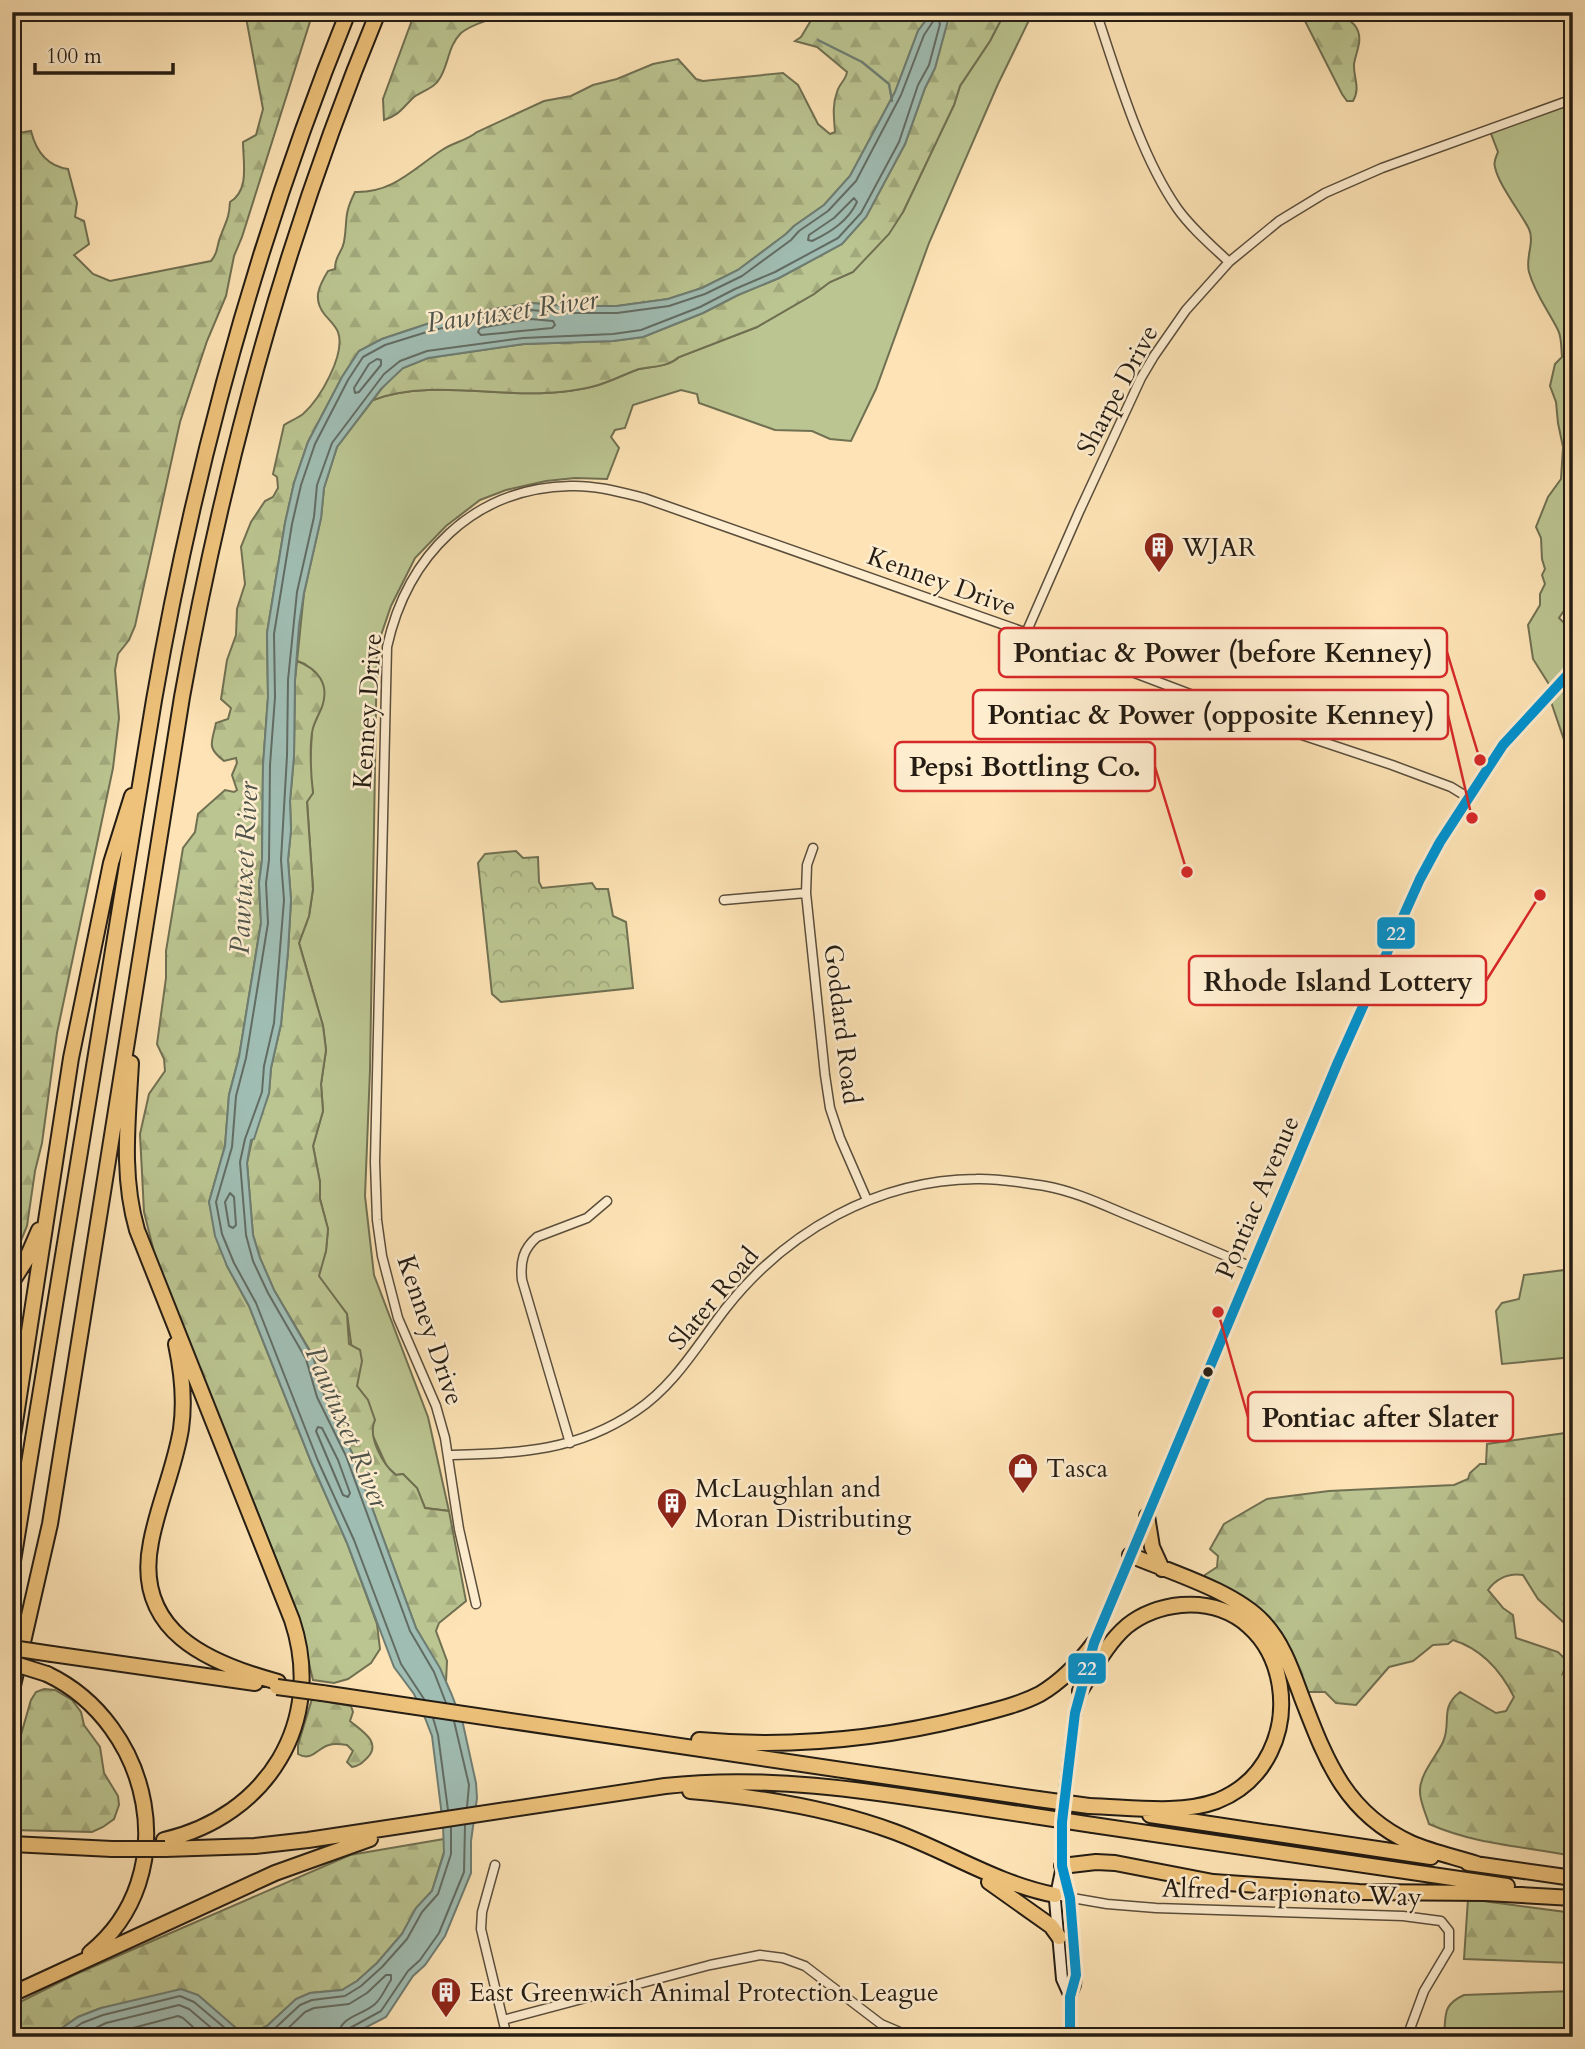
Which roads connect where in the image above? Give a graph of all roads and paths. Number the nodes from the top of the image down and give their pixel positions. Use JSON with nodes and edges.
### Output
{"nodes":[{"id":1,"x":348,"y":12,"type":"edge"},
{"id":2,"x":378,"y":12,"type":"edge"},
{"id":3,"x":1096,"y":12,"type":"edge"},
{"id":4,"x":1573,"y":99,"type":"edge"},
{"id":5,"x":1229,"y":262,"type":"junction"},
{"id":6,"x":1026,"y":633,"type":"junction"},
{"id":7,"x":1573,"y":670,"type":"edge"},
{"id":8,"x":143,"y":766,"type":"junction"},
{"id":9,"x":1469,"y":798,"type":"junction"},
{"id":10,"x":813,"y":848,"type":"dead end"},
{"id":11,"x":806,"y":892,"type":"junction"},
{"id":12,"x":724,"y":900,"type":"dead end"},
{"id":13,"x":137,"y":977,"type":"junction"},
{"id":14,"x":53,"y":1167,"type":"junction"},
{"id":15,"x":867,"y":1200,"type":"junction"},
{"id":16,"x":607,"y":1201,"type":"dead end"},
{"id":17,"x":1252,"y":1267,"type":"junction"},
{"id":18,"x":153,"y":1275,"type":"junction"},
{"id":19,"x":12,"y":1282,"type":"edge"},
{"id":20,"x":12,"y":1443,"type":"edge"},
{"id":21,"x":570,"y":1443,"type":"junction"},
{"id":22,"x":449,"y":1455,"type":"junction"},
{"id":23,"x":1147,"y":1517,"type":"junction"},
{"id":24,"x":1130,"y":1556,"type":"junction"},
{"id":25,"x":12,"y":1567,"type":"edge"},
{"id":26,"x":1162,"y":1569,"type":"junction"},
{"id":27,"x":476,"y":1604,"type":"dead end"},
{"id":28,"x":1094,"y":1643,"type":"junction"},
{"id":29,"x":12,"y":1648,"type":"edge"},
{"id":30,"x":12,"y":1663,"type":"edge"},
{"id":31,"x":277,"y":1684,"type":"junction"},
{"id":32,"x":12,"y":1690,"type":"edge"},
{"id":33,"x":1080,"y":1691,"type":"junction"},
{"id":34,"x":567,"y":1729,"type":"junction"},
{"id":35,"x":647,"y":1789,"type":"junction"},
{"id":36,"x":1090,"y":1806,"type":"junction"},
{"id":37,"x":418,"y":1825,"type":"junction"},
{"id":38,"x":12,"y":1844,"type":"edge"},
{"id":39,"x":165,"y":1844,"type":"junction"},
{"id":40,"x":950,"y":1856,"type":"junction"},
{"id":41,"x":1477,"y":1864,"type":"junction"},
{"id":42,"x":495,"y":1865,"type":"dead end"},
{"id":43,"x":1062,"y":1866,"type":"junction"},
{"id":44,"x":1573,"y":1878,"type":"edge"},
{"id":45,"x":1055,"y":1895,"type":"junction"},
{"id":46,"x":1573,"y":1897,"type":"edge"},
{"id":47,"x":1070,"y":1898,"type":"junction"},
{"id":48,"x":1059,"y":1937,"type":"junction"},
{"id":49,"x":66,"y":1970,"type":"junction"},
{"id":50,"x":12,"y":1994,"type":"edge"},
{"id":51,"x":1070,"y":1997,"type":"junction"},
{"id":52,"x":503,"y":2020,"type":"junction"},
{"id":53,"x":927,"y":2033,"type":"dead end"},
{"id":54,"x":507,"y":2037,"type":"edge"},
{"id":55,"x":1070,"y":2037,"type":"edge"},
{"id":56,"x":1407,"y":2037,"type":"edge"}],
"edges":[{"from":1,"to":8,"type":"highway"},
{"from":2,"to":13,"type":"highway"},
{"from":3,"to":5,"type":"street"},
{"from":4,"to":5,"type":"street","name":"Sharpe Drive"},
{"from":5,"to":6,"type":"street","name":"Sharpe Drive"},
{"from":6,"to":9,"type":"street","name":"Kenney Drive"},
{"from":6,"to":22,"type":"street","name":"Kenney Drive"},
{"from":7,"to":9,"type":"main road","name":"Pontiac Avenue"},
{"from":8,"to":14,"type":"highway"},
{"from":8,"to":25,"type":"highway"},
{"from":9,"to":17,"type":"main road","name":"Pontiac Avenue"},
{"from":10,"to":11,"type":"street","name":"Goddard Road"},
{"from":11,"to":12,"type":"street"},
{"from":11,"to":15,"type":"street","name":"Goddard Road"},
{"from":13,"to":18,"type":"highway"},
{"from":13,"to":32,"type":"highway"},
{"from":14,"to":19,"type":"highway"},
{"from":14,"to":20,"type":"highway"},
{"from":15,"to":17,"type":"street","name":"Slater Road"},
{"from":15,"to":21,"type":"street","name":"Slater Road"},
{"from":16,"to":21,"type":"street"},
{"from":17,"to":23,"type":"main road","name":"Pontiac Avenue"},
{"from":18,"to":31,"type":"highway"},
{"from":18,"to":39,"type":"highway"},
{"from":21,"to":22,"type":"street","name":"Slater Road"},
{"from":22,"to":27,"type":"street","name":"Kenney Drive"},
{"from":23,"to":24,"type":"main road","name":"Pontiac Avenue"},
{"from":23,"to":26,"type":"highway"},
{"from":24,"to":26,"type":"highway"},
{"from":24,"to":28,"type":"main road","name":"Pontiac Avenue"},
{"from":26,"to":41,"type":"highway"},
{"from":28,"to":33,"type":"main road","name":"Pontiac Avenue"},
{"from":28,"to":34,"type":"highway"},
{"from":29,"to":31,"type":"highway","bridge":true},
{"from":30,"to":49,"type":"highway","bridge":true},
{"from":31,"to":34,"type":"highway","bridge":true},
{"from":33,"to":36,"type":"highway"},
{"from":33,"to":43,"type":"main road","name":"Pontiac Avenue"},
{"from":34,"to":36,"type":"highway","bridge":true},
{"from":35,"to":37,"type":"highway"},
{"from":35,"to":40,"type":"highway"},
{"from":35,"to":46,"type":"highway","bridge":true},
{"from":36,"to":41,"type":"highway"},
{"from":37,"to":39,"type":"highway"},
{"from":37,"to":49,"type":"highway"},
{"from":38,"to":39,"type":"highway","bridge":true},
{"from":40,"to":45,"type":"highway"},
{"from":40,"to":48,"type":"highway"},
{"from":41,"to":44,"type":"highway"},
{"from":42,"to":52,"type":"street"},
{"from":43,"to":45,"type":"main road","name":"Pontiac Avenue"},
{"from":43,"to":46,"type":"highway"},
{"from":43,"to":47,"type":"main road","name":"Pontiac Avenue"},
{"from":45,"to":47,"type":"street","name":"Alfred Carpionato Way"},
{"from":45,"to":48,"type":"main road","name":"Pontiac Avenue"},
{"from":47,"to":51,"type":"main road","name":"Pontiac Avenue"},
{"from":47,"to":56,"type":"street","name":"Alfred Carpionato Way"},
{"from":48,"to":51,"type":"main road","name":"Pontiac Avenue"},
{"from":49,"to":50,"type":"highway"},
{"from":51,"to":55,"type":"main road","name":"Pontiac Avenue"},
{"from":52,"to":53,"type":"street"},
{"from":52,"to":54,"type":"street"}]}
